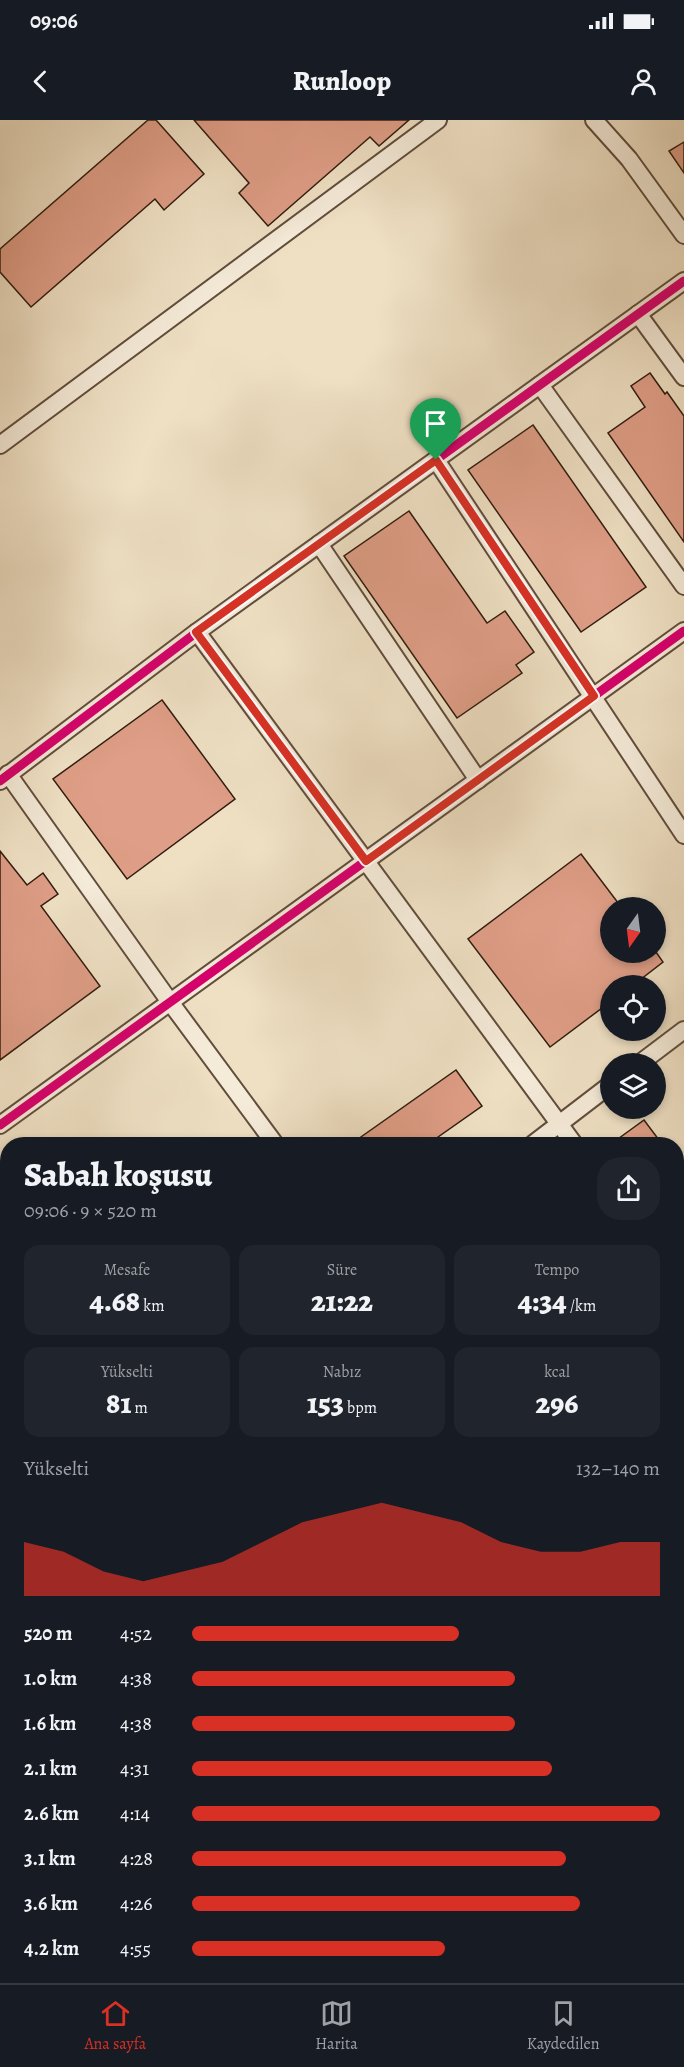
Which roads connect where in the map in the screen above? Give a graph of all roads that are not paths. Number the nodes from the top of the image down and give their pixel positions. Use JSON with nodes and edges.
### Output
{"nodes":[{"id":1,"x":438,"y":120,"type":"edge"},
{"id":2,"x":594,"y":120,"type":"edge"},
{"id":3,"x":684,"y":235,"type":"edge"},
{"id":4,"x":684,"y":281,"type":"edge"},
{"id":5,"x":638,"y":314,"type":"junction"},
{"id":6,"x":684,"y":377,"type":"edge"},
{"id":7,"x":540,"y":385,"type":"junction"},
{"id":8,"x":0,"y":446,"type":"edge"},
{"id":9,"x":436,"y":460,"type":"junction"},
{"id":10,"x":319,"y":544,"type":"junction"},
{"id":11,"x":684,"y":586,"type":"edge"},
{"id":12,"x":684,"y":631,"type":"edge"},
{"id":13,"x":196,"y":632,"type":"junction"},
{"id":14,"x":594,"y":696,"type":"junction"},
{"id":15,"x":4,"y":778,"type":"edge"},
{"id":16,"x":478,"y":780,"type":"junction"},
{"id":17,"x":684,"y":835,"type":"edge"},
{"id":18,"x":366,"y":861,"type":"junction"},
{"id":19,"x":170,"y":1002,"type":"junction"},
{"id":20,"x":684,"y":1030,"type":"edge"},
{"id":21,"x":654,"y":1053,"type":"edge"},
{"id":22,"x":600,"y":1092,"type":"edge"},
{"id":23,"x":559,"y":1123,"type":"junction"},
{"id":24,"x":0,"y":1125,"type":"edge"},
{"id":25,"x":270,"y":1137,"type":"edge"},
{"id":26,"x":542,"y":1137,"type":"edge"},
{"id":27,"x":569,"y":1137,"type":"edge"}],
"edges":[{"from":1,"to":8,"type":"street"},
{"from":2,"to":3,"type":"street"},
{"from":4,"to":5,"type":"street"},
{"from":5,"to":6,"type":"street"},
{"from":5,"to":7,"type":"street"},
{"from":7,"to":9,"type":"street"},
{"from":7,"to":11,"type":"street"},
{"from":9,"to":10,"type":"street"},
{"from":9,"to":14,"type":"street"},
{"from":10,"to":13,"type":"street"},
{"from":10,"to":16,"type":"street"},
{"from":12,"to":14,"type":"street"},
{"from":13,"to":15,"type":"street"},
{"from":13,"to":18,"type":"street"},
{"from":14,"to":16,"type":"street"},
{"from":14,"to":17,"type":"street"},
{"from":15,"to":19,"type":"street"},
{"from":16,"to":18,"type":"street"},
{"from":18,"to":19,"type":"street"},
{"from":18,"to":23,"type":"street"},
{"from":19,"to":24,"type":"street"},
{"from":19,"to":25,"type":"street"},
{"from":20,"to":21,"type":"street"},
{"from":22,"to":23,"type":"street"},
{"from":23,"to":26,"type":"street"},
{"from":23,"to":27,"type":"street"}]}
